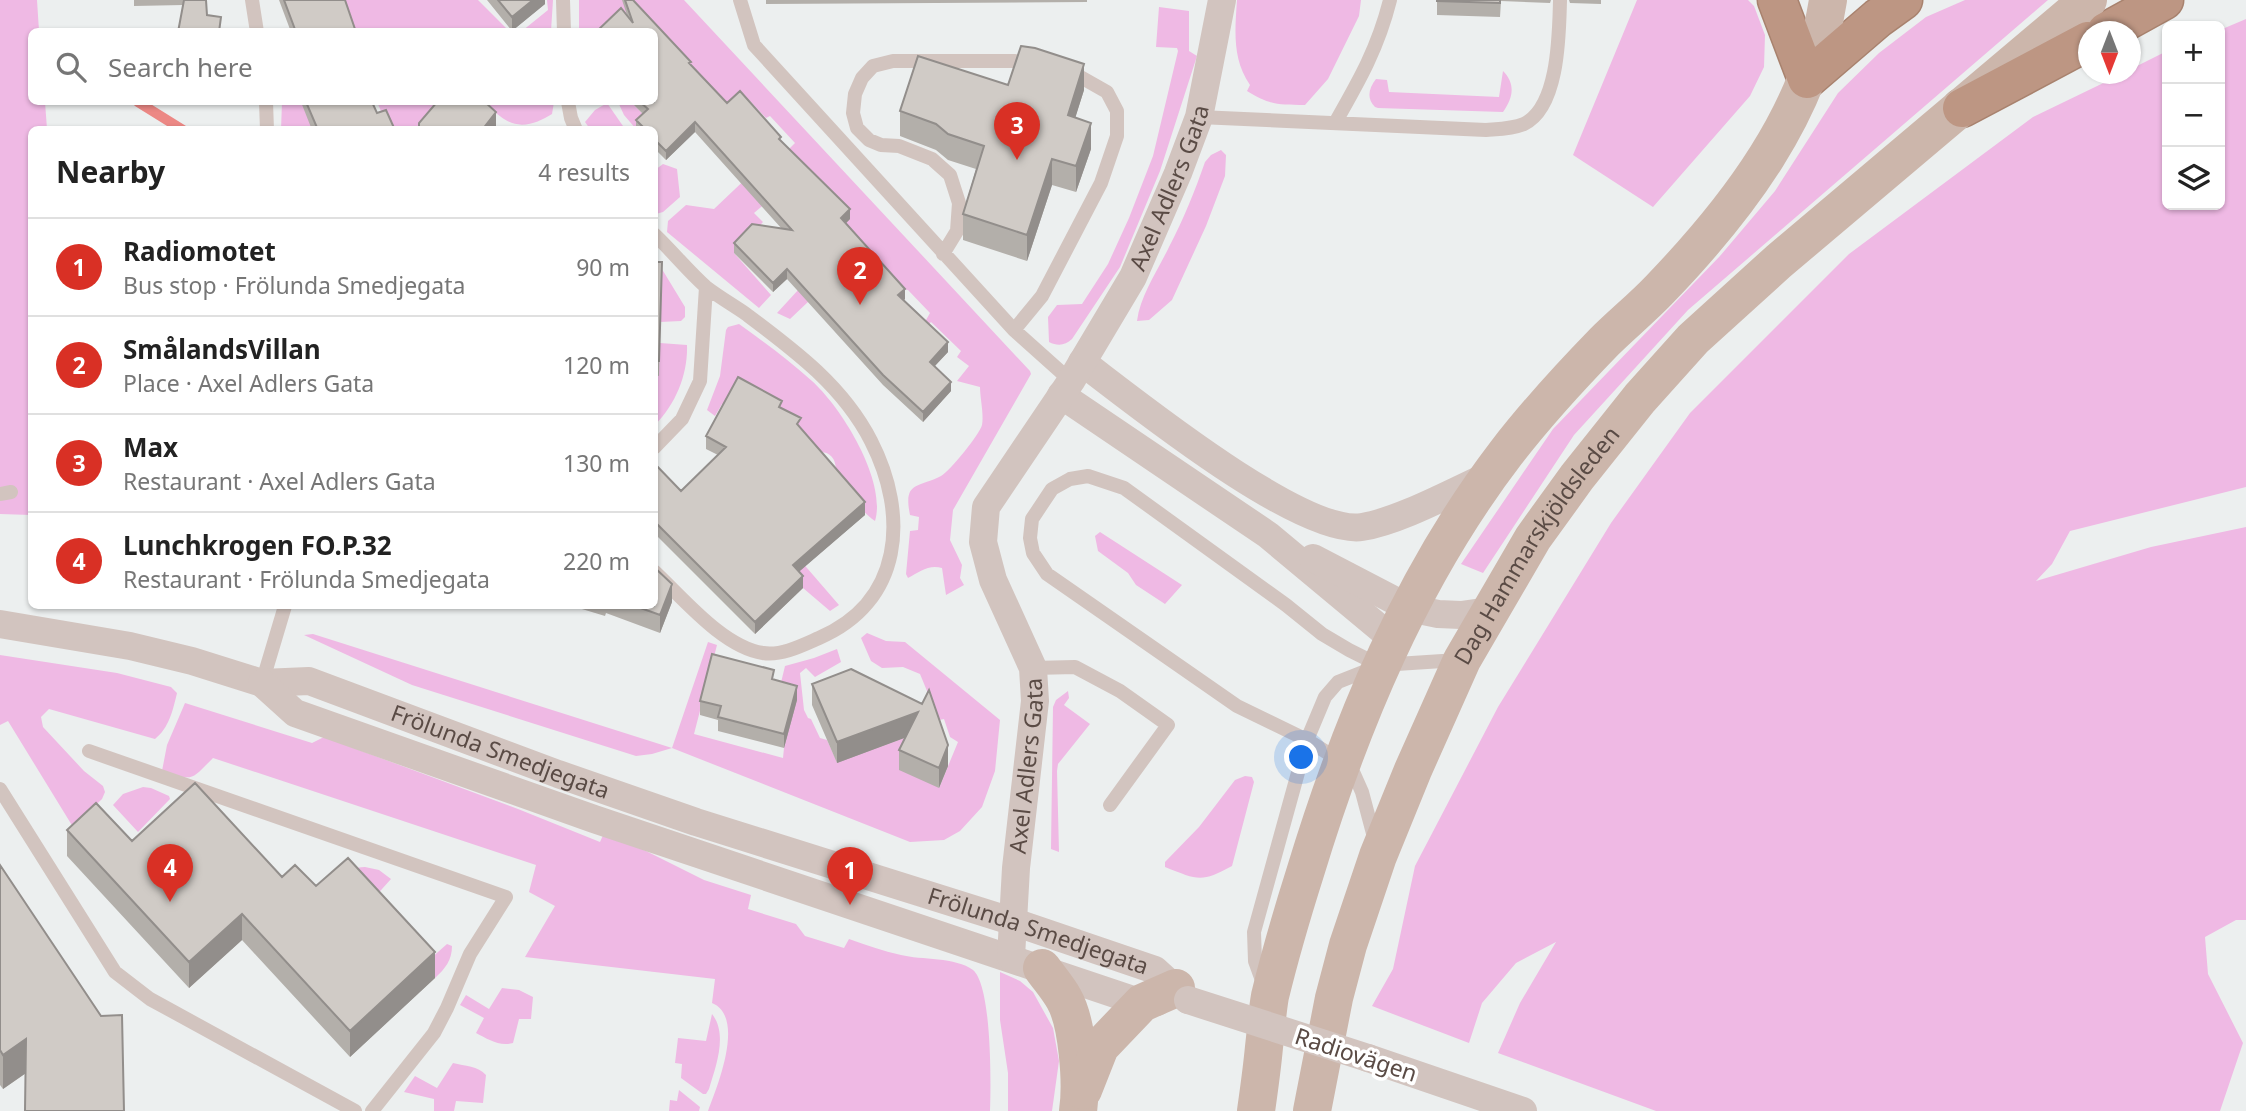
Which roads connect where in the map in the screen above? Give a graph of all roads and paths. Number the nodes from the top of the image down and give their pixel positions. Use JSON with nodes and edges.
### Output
{"nodes":[{"id":1,"x":252,"y":0,"type":"edge"},
{"id":2,"x":563,"y":0,"type":"edge"},
{"id":3,"x":740,"y":0,"type":"edge"},
{"id":4,"x":1223,"y":0,"type":"edge"},
{"id":5,"x":1390,"y":0,"type":"edge"},
{"id":6,"x":1777,"y":0,"type":"edge"},
{"id":7,"x":1828,"y":0,"type":"edge"},
{"id":8,"x":1903,"y":0,"type":"edge"},
{"id":9,"x":2088,"y":0,"type":"edge"},
{"id":10,"x":2164,"y":0,"type":"edge"},
{"id":11,"x":1560,"y":1,"type":"edge"},
{"id":12,"x":2126,"y":21,"type":"edge"},
{"id":13,"x":256,"y":28,"type":"edge"},
{"id":14,"x":564,"y":28,"type":"edge"},
{"id":15,"x":2078,"y":46,"type":"edge"},
{"id":16,"x":1807,"y":79,"type":"junction"},
{"id":17,"x":266,"y":105,"type":"edge"},
{"id":18,"x":569,"y":105,"type":"edge"},
{"id":19,"x":1962,"y":108,"type":"junction"},
{"id":20,"x":1199,"y":117,"type":"junction"},
{"id":21,"x":1335,"y":123,"type":"junction"},
{"id":22,"x":267,"y":126,"type":"edge"},
{"id":23,"x":574,"y":126,"type":"edge"},
{"id":24,"x":658,"y":238,"type":"edge"},
{"id":25,"x":943,"y":254,"type":"junction"},
{"id":26,"x":706,"y":287,"type":"junction"},
{"id":27,"x":1014,"y":330,"type":"junction"},
{"id":28,"x":1071,"y":379,"type":"junction"},
{"id":29,"x":658,"y":443,"type":"edge"},
{"id":30,"x":1492,"y":473,"type":"junction"},
{"id":31,"x":658,"y":575,"type":"edge"},
{"id":32,"x":284,"y":609,"type":"edge"},
{"id":33,"x":1489,"y":611,"type":"junction"},
{"id":34,"x":0,"y":624,"type":"edge"},
{"id":35,"x":1395,"y":638,"type":"junction"},
{"id":36,"x":1462,"y":660,"type":"junction"},
{"id":37,"x":1033,"y":668,"type":"junction"},
{"id":38,"x":262,"y":683,"type":"junction"},
{"id":39,"x":1307,"y":740,"type":"junction"},
{"id":40,"x":89,"y":751,"type":"dead end"},
{"id":41,"x":1342,"y":761,"type":"junction"},
{"id":42,"x":0,"y":789,"type":"edge"},
{"id":43,"x":1111,"y":805,"type":"dead end"},
{"id":44,"x":1378,"y":856,"type":"junction"},
{"id":45,"x":1014,"y":922,"type":"junction"},
{"id":46,"x":1026,"y":962,"type":"junction"},
{"id":47,"x":1169,"y":997,"type":"junction"},
{"id":48,"x":1269,"y":1000,"type":"junction"},
{"id":49,"x":1079,"y":1103,"type":"edge"},
{"id":50,"x":1521,"y":1110,"type":"edge"},
{"id":51,"x":355,"y":1111,"type":"edge"},
{"id":52,"x":372,"y":1111,"type":"edge"},
{"id":53,"x":1256,"y":1111,"type":"edge"},
{"id":54,"x":1312,"y":1111,"type":"edge"}],
"edges":[{"from":1,"to":13,"type":"lane"},
{"from":2,"to":14,"type":"lane"},
{"from":3,"to":25,"type":"lane"},
{"from":4,"to":20,"type":"street","name":"Axel Adlers Gata"},
{"from":5,"to":21,"type":"lane"},
{"from":6,"to":16,"type":"highway"},
{"from":7,"to":16,"type":"main road"},
{"from":8,"to":16,"type":"highway"},
{"from":9,"to":19,"type":"main road","name":"Dag Hammarskjöldsleden"},
{"from":10,"to":12,"type":"highway"},
{"from":11,"to":21,"type":"lane"},
{"from":15,"to":19,"type":"highway"},
{"from":16,"to":30,"type":"main road"},
{"from":17,"to":22,"type":"lane"},
{"from":18,"to":23,"type":"lane"},
{"from":19,"to":33,"type":"main road","name":"Dag Hammarskjöldsleden"},
{"from":20,"to":21,"type":"lane"},
{"from":20,"to":28,"type":"street","name":"Axel Adlers Gata"},
{"from":24,"to":26,"type":"lane"},
{"from":25,"to":27,"type":"lane"},
{"from":25,"to":27,"type":"lane"},
{"from":26,"to":29,"type":"lane"},
{"from":26,"to":31,"type":"lane"},
{"from":27,"to":28,"type":"lane"},
{"from":28,"to":30,"type":"street"},
{"from":28,"to":35,"type":"street"},
{"from":28,"to":37,"type":"street","name":"Axel Adlers Gata"},
{"from":30,"to":35,"type":"main road"},
{"from":32,"to":38,"type":"lane"},
{"from":33,"to":35,"type":"street"},
{"from":33,"to":36,"type":"main road","name":"Dag Hammarskjöldsleden"},
{"from":34,"to":38,"type":"street","name":"Frölunda Smedjegata"},
{"from":35,"to":36,"type":"lane"},
{"from":35,"to":39,"type":"lane"},
{"from":35,"to":39,"type":"lane"},
{"from":35,"to":41,"type":"main road"},
{"from":36,"to":44,"type":"main road","name":"Dag Hammarskjöldsleden"},
{"from":37,"to":43,"type":"lane"},
{"from":37,"to":45,"type":"street","name":"Axel Adlers Gata"},
{"from":38,"to":45,"type":"street","name":"Frölunda Smedjegata"},
{"from":38,"to":46,"type":"street","name":"Frölunda Smedjegata"},
{"from":39,"to":41,"type":"lane"},
{"from":39,"to":48,"type":"lane"},
{"from":40,"to":52,"type":"lane"},
{"from":41,"to":44,"type":"lane"},
{"from":41,"to":48,"type":"main road"},
{"from":42,"to":51,"type":"lane"},
{"from":44,"to":54,"type":"main road","name":"Dag Hammarskjöldsleden"},
{"from":45,"to":46,"type":"street","name":"Axel Adlers Gata"},
{"from":45,"to":47,"type":"street","name":"Frölunda Smedjegata"},
{"from":46,"to":47,"type":"street","name":"Frölunda Smedjegata"},
{"from":46,"to":49,"type":"main road"},
{"from":47,"to":49,"type":"main road"},
{"from":47,"to":50,"type":"street","name":"Radiovägen","bridge":true},
{"from":48,"to":53,"type":"main road"}]}
